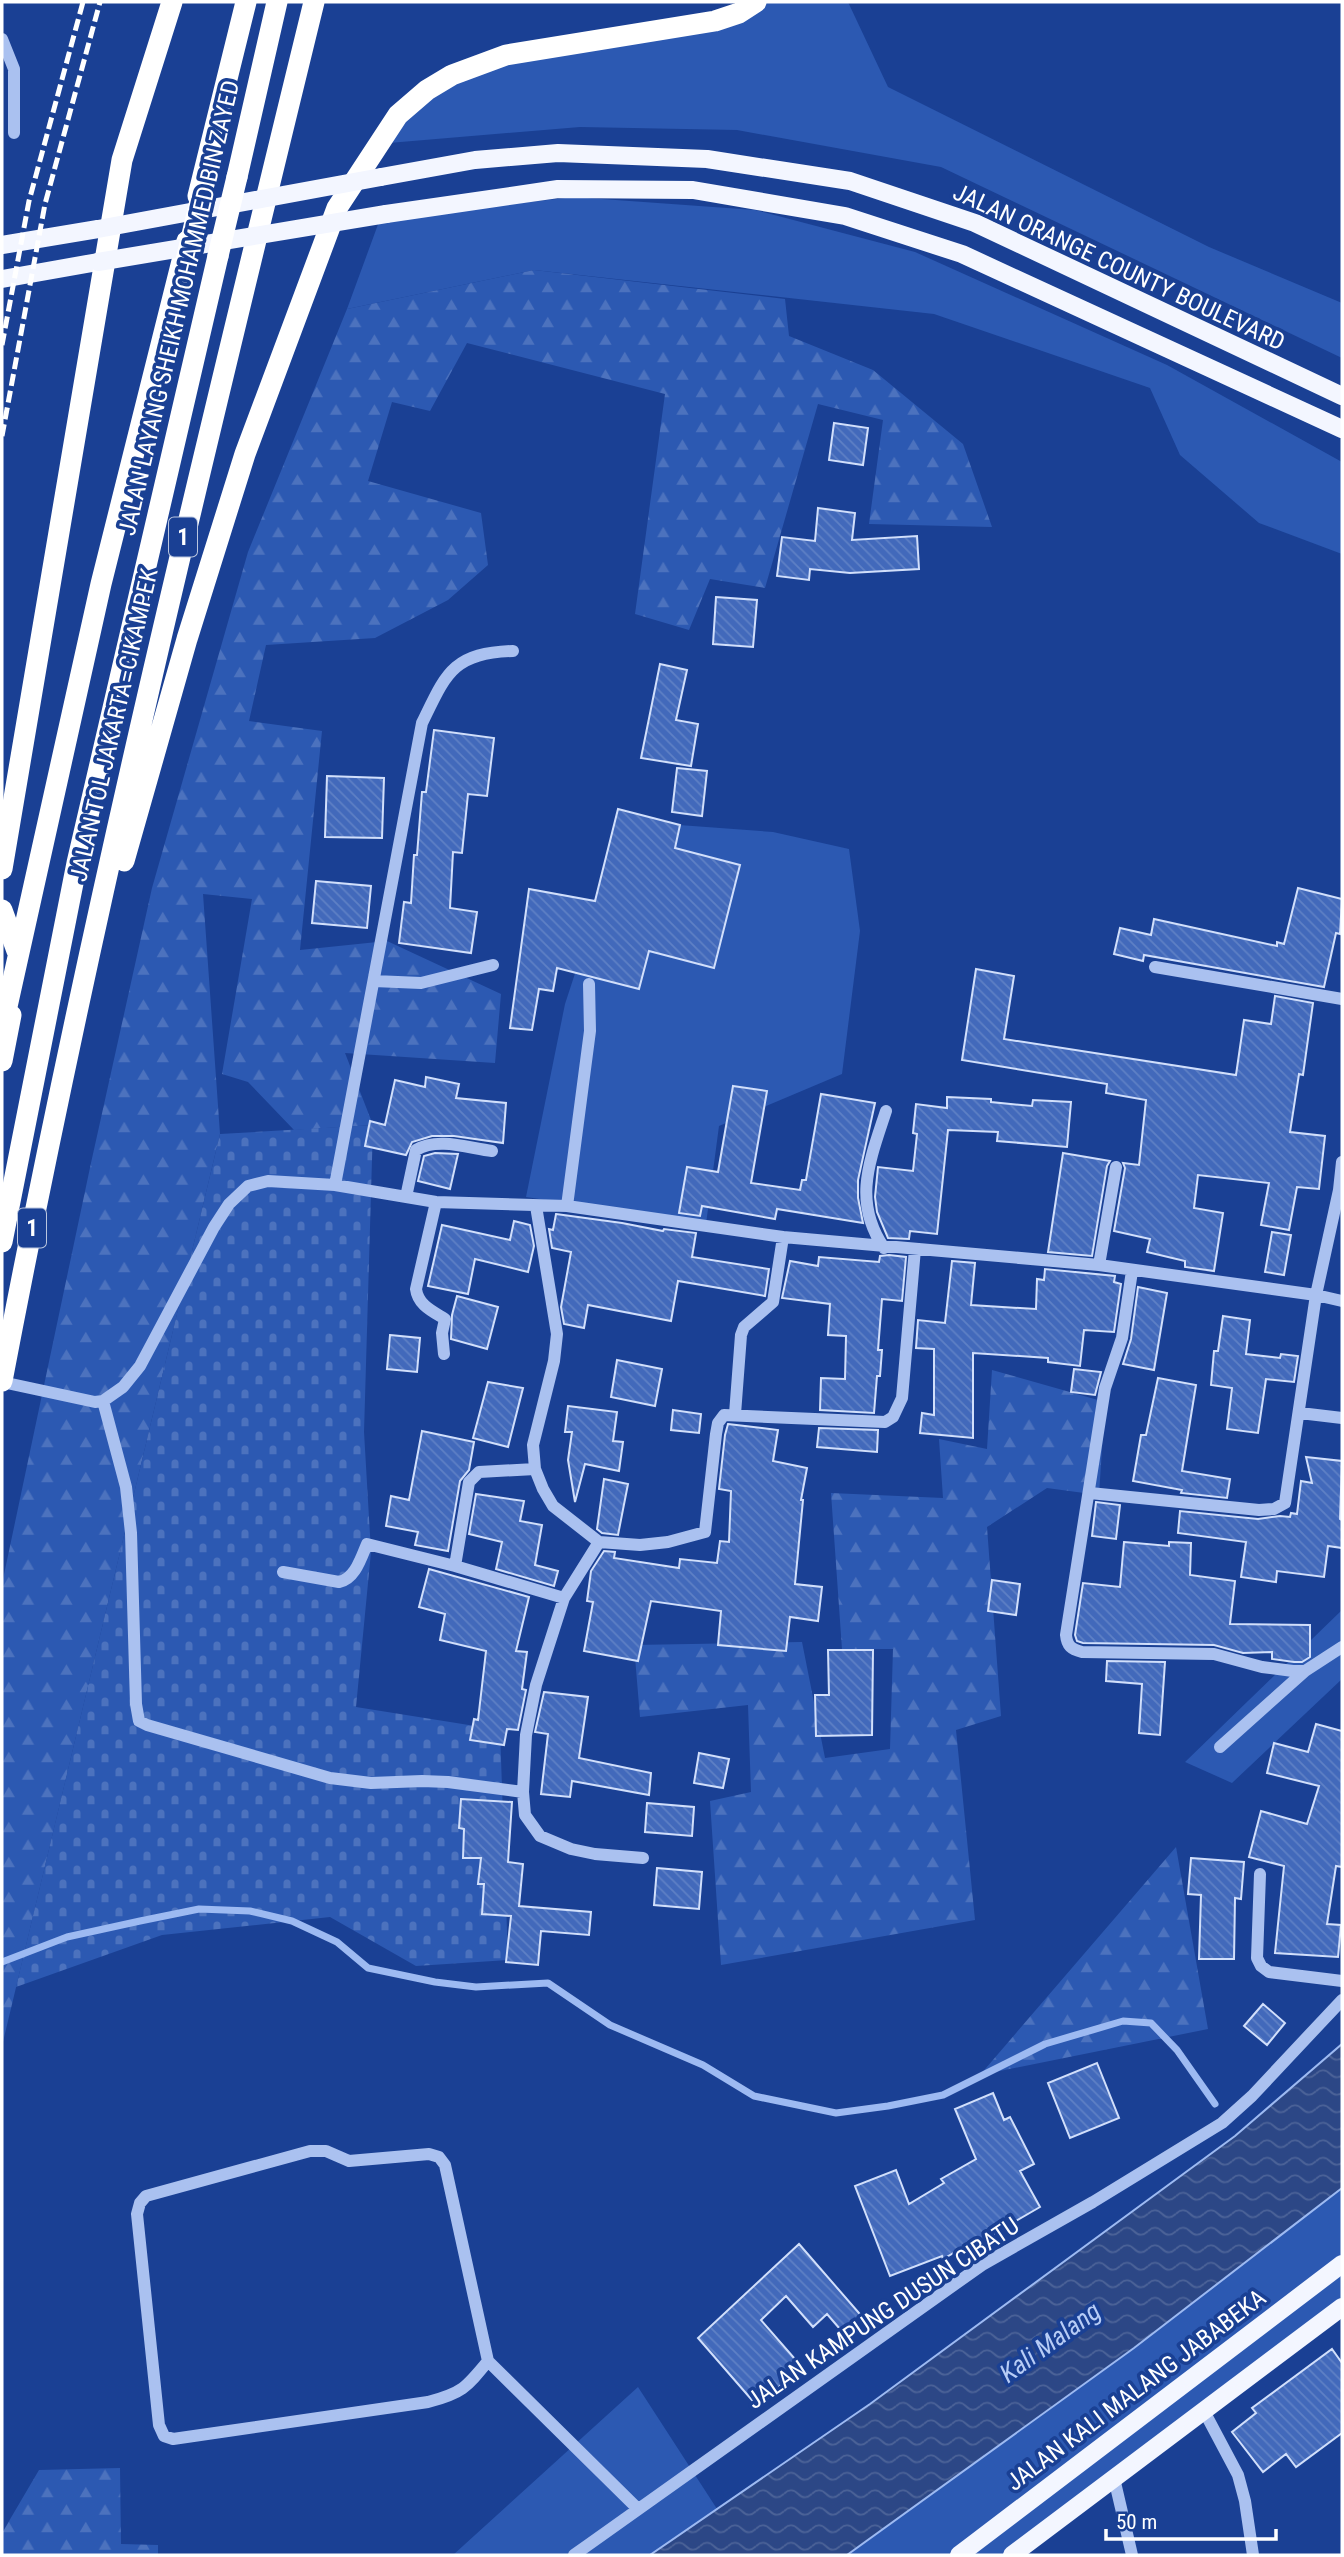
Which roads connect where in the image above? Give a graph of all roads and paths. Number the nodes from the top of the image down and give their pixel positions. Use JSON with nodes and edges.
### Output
{"nodes":[{"id":1,"x":172,"y":2,"type":"edge"},
{"id":2,"x":247,"y":2,"type":"edge"},
{"id":3,"x":277,"y":2,"type":"edge"},
{"id":4,"x":314,"y":2,"type":"edge"},
{"id":5,"x":756,"y":2,"type":"edge"},
{"id":6,"x":2,"y":39,"type":"edge"},
{"id":7,"x":14,"y":133,"type":"dead end"},
{"id":8,"x":4,"y":245,"type":"edge"},
{"id":9,"x":7,"y":278,"type":"edge"},
{"id":10,"x":1342,"y":396,"type":"edge"},
{"id":11,"x":1342,"y":429,"type":"edge"},
{"id":12,"x":513,"y":651,"type":"dead end"},
{"id":13,"x":2,"y":869,"type":"edge"},
{"id":14,"x":2,"y":910,"type":"edge"},
{"id":15,"x":18,"y":951,"type":"junction"},
{"id":16,"x":493,"y":965,"type":"dead end"},
{"id":17,"x":1155,"y":967,"type":"dead end"},
{"id":18,"x":374,"y":981,"type":"junction"},
{"id":19,"x":589,"y":984,"type":"dead end"},
{"id":20,"x":1342,"y":999,"type":"edge"},
{"id":21,"x":2,"y":1029,"type":"edge"},
{"id":22,"x":2,"y":1061,"type":"edge"},
{"id":23,"x":63,"y":1075,"type":"junction"},
{"id":24,"x":886,"y":1111,"type":"dead end"},
{"id":25,"x":492,"y":1151,"type":"dead end"},
{"id":26,"x":1342,"y":1162,"type":"edge"},
{"id":27,"x":1116,"y":1167,"type":"dead end"},
{"id":28,"x":335,"y":1185,"type":"junction"},
{"id":29,"x":1341,"y":1190,"type":"edge"},
{"id":30,"x":406,"y":1197,"type":"junction"},
{"id":31,"x":436,"y":1202,"type":"junction"},
{"id":32,"x":536,"y":1206,"type":"junction"},
{"id":33,"x":567,"y":1206,"type":"junction"},
{"id":34,"x":783,"y":1237,"type":"junction"},
{"id":35,"x":2,"y":1242,"type":"edge"},
{"id":36,"x":884,"y":1248,"type":"junction"},
{"id":37,"x":915,"y":1249,"type":"junction"},
{"id":38,"x":1099,"y":1265,"type":"junction"},
{"id":39,"x":1132,"y":1271,"type":"junction"},
{"id":40,"x":1316,"y":1295,"type":"junction"},
{"id":41,"x":1342,"y":1301,"type":"edge"},
{"id":42,"x":444,"y":1354,"type":"dead end"},
{"id":43,"x":2,"y":1382,"type":"edge"},
{"id":44,"x":99,"y":1402,"type":"junction"},
{"id":45,"x":1300,"y":1413,"type":"junction"},
{"id":46,"x":735,"y":1414,"type":"junction"},
{"id":47,"x":1342,"y":1418,"type":"edge"},
{"id":48,"x":535,"y":1469,"type":"junction"},
{"id":49,"x":1090,"y":1493,"type":"junction"},
{"id":50,"x":599,"y":1542,"type":"junction"},
{"id":51,"x":455,"y":1566,"type":"junction"},
{"id":52,"x":283,"y":1572,"type":"dead end"},
{"id":53,"x":564,"y":1598,"type":"junction"},
{"id":54,"x":1342,"y":1647,"type":"edge"},
{"id":55,"x":1306,"y":1671,"type":"junction"},
{"id":56,"x":1220,"y":1747,"type":"dead end"},
{"id":57,"x":523,"y":1792,"type":"junction"},
{"id":58,"x":643,"y":1857,"type":"dead end"},
{"id":59,"x":1260,"y":1874,"type":"dead end"},
{"id":60,"x":1342,"y":1981,"type":"edge"},
{"id":61,"x":1342,"y":2000,"type":"edge"},
{"id":62,"x":1342,"y":2264,"type":"edge"},
{"id":63,"x":1342,"y":2306,"type":"edge"},
{"id":64,"x":488,"y":2361,"type":"junction"},
{"id":65,"x":1204,"y":2411,"type":"junction"},
{"id":66,"x":1114,"y":2478,"type":"junction"},
{"id":67,"x":638,"y":2509,"type":"junction"},
{"id":68,"x":574,"y":2555,"type":"edge"},
{"id":69,"x":958,"y":2555,"type":"edge"},
{"id":70,"x":1012,"y":2555,"type":"edge"},
{"id":71,"x":1132,"y":2555,"type":"edge"},
{"id":72,"x":1253,"y":2555,"type":"edge"}],
"edges":[{"from":1,"to":13,"type":"highway"},
{"from":2,"to":15,"type":"highway","name":"JALAN TOL JAKARTA–CIKAMPEK"},
{"from":2,"to":22,"type":"highway","name":"JALAN LAYANG SHEIKH MOHAMMED BIN ZAYED","bridge":true},
{"from":3,"to":35,"type":"highway","name":"JALAN LAYANG SHEIKH MOHAMMED BIN ZAYED","number":"1","bridge":true},
{"from":4,"to":23,"type":"highway","name":"JALAN TOL JAKARTA–CIKAMPEK","number":"1"},
{"from":5,"to":23,"type":"highway"},
{"from":6,"to":7,"type":"street"},
{"from":8,"to":10,"type":"main road","name":"JALAN ORANGE COUNTY BOULEVARD","bridge":true},
{"from":9,"to":11,"type":"main road","bridge":true},
{"from":12,"to":18,"type":"street"},
{"from":14,"to":15,"type":"highway"},
{"from":15,"to":21,"type":"highway","name":"JALAN TOL JAKARTA–CIKAMPEK"},
{"from":16,"to":18,"type":"street"},
{"from":17,"to":20,"type":"street"},
{"from":18,"to":28,"type":"street"},
{"from":19,"to":33,"type":"street"},
{"from":23,"to":43,"type":"highway","name":"JALAN TOL JAKARTA–CIKAMPEK","number":"1"},
{"from":24,"to":36,"type":"street"},
{"from":25,"to":30,"type":"street"},
{"from":26,"to":29,"type":"street"},
{"from":27,"to":38,"type":"street"},
{"from":28,"to":30,"type":"street"},
{"from":28,"to":44,"type":"street"},
{"from":29,"to":40,"type":"street"},
{"from":30,"to":31,"type":"street"},
{"from":31,"to":32,"type":"street"},
{"from":31,"to":42,"type":"street"},
{"from":32,"to":33,"type":"street"},
{"from":32,"to":48,"type":"street"},
{"from":33,"to":34,"type":"street"},
{"from":34,"to":36,"type":"street"},
{"from":34,"to":46,"type":"street"},
{"from":36,"to":37,"type":"street"},
{"from":37,"to":38,"type":"street"},
{"from":37,"to":46,"type":"street"},
{"from":38,"to":39,"type":"street"},
{"from":39,"to":40,"type":"street"},
{"from":39,"to":49,"type":"street"},
{"from":40,"to":41,"type":"street"},
{"from":40,"to":45,"type":"street"},
{"from":43,"to":44,"type":"street"},
{"from":44,"to":57,"type":"street"},
{"from":45,"to":47,"type":"street"},
{"from":45,"to":49,"type":"street"},
{"from":46,"to":50,"type":"street"},
{"from":48,"to":50,"type":"street"},
{"from":48,"to":51,"type":"street"},
{"from":49,"to":55,"type":"street"},
{"from":50,"to":53,"type":"street"},
{"from":51,"to":52,"type":"street"},
{"from":51,"to":53,"type":"street"},
{"from":53,"to":57,"type":"street"},
{"from":54,"to":55,"type":"street"},
{"from":55,"to":56,"type":"street"},
{"from":57,"to":58,"type":"street"},
{"from":59,"to":60,"type":"street"},
{"from":61,"to":67,"type":"street","name":"JALAN KAMPUNG DUSUN CIBATU"},
{"from":62,"to":69,"type":"main road","name":"JALAN KALI MALANG JABABEKA"},
{"from":63,"to":65,"type":"main road"},
{"from":64,"to":64,"type":"street"},
{"from":64,"to":67,"type":"street"},
{"from":65,"to":66,"type":"main road"},
{"from":65,"to":72,"type":"street"},
{"from":66,"to":70,"type":"main road"},
{"from":66,"to":71,"type":"street"},
{"from":67,"to":68,"type":"street","name":"JALAN KAMPUNG DUSUN CIBATU"}]}
